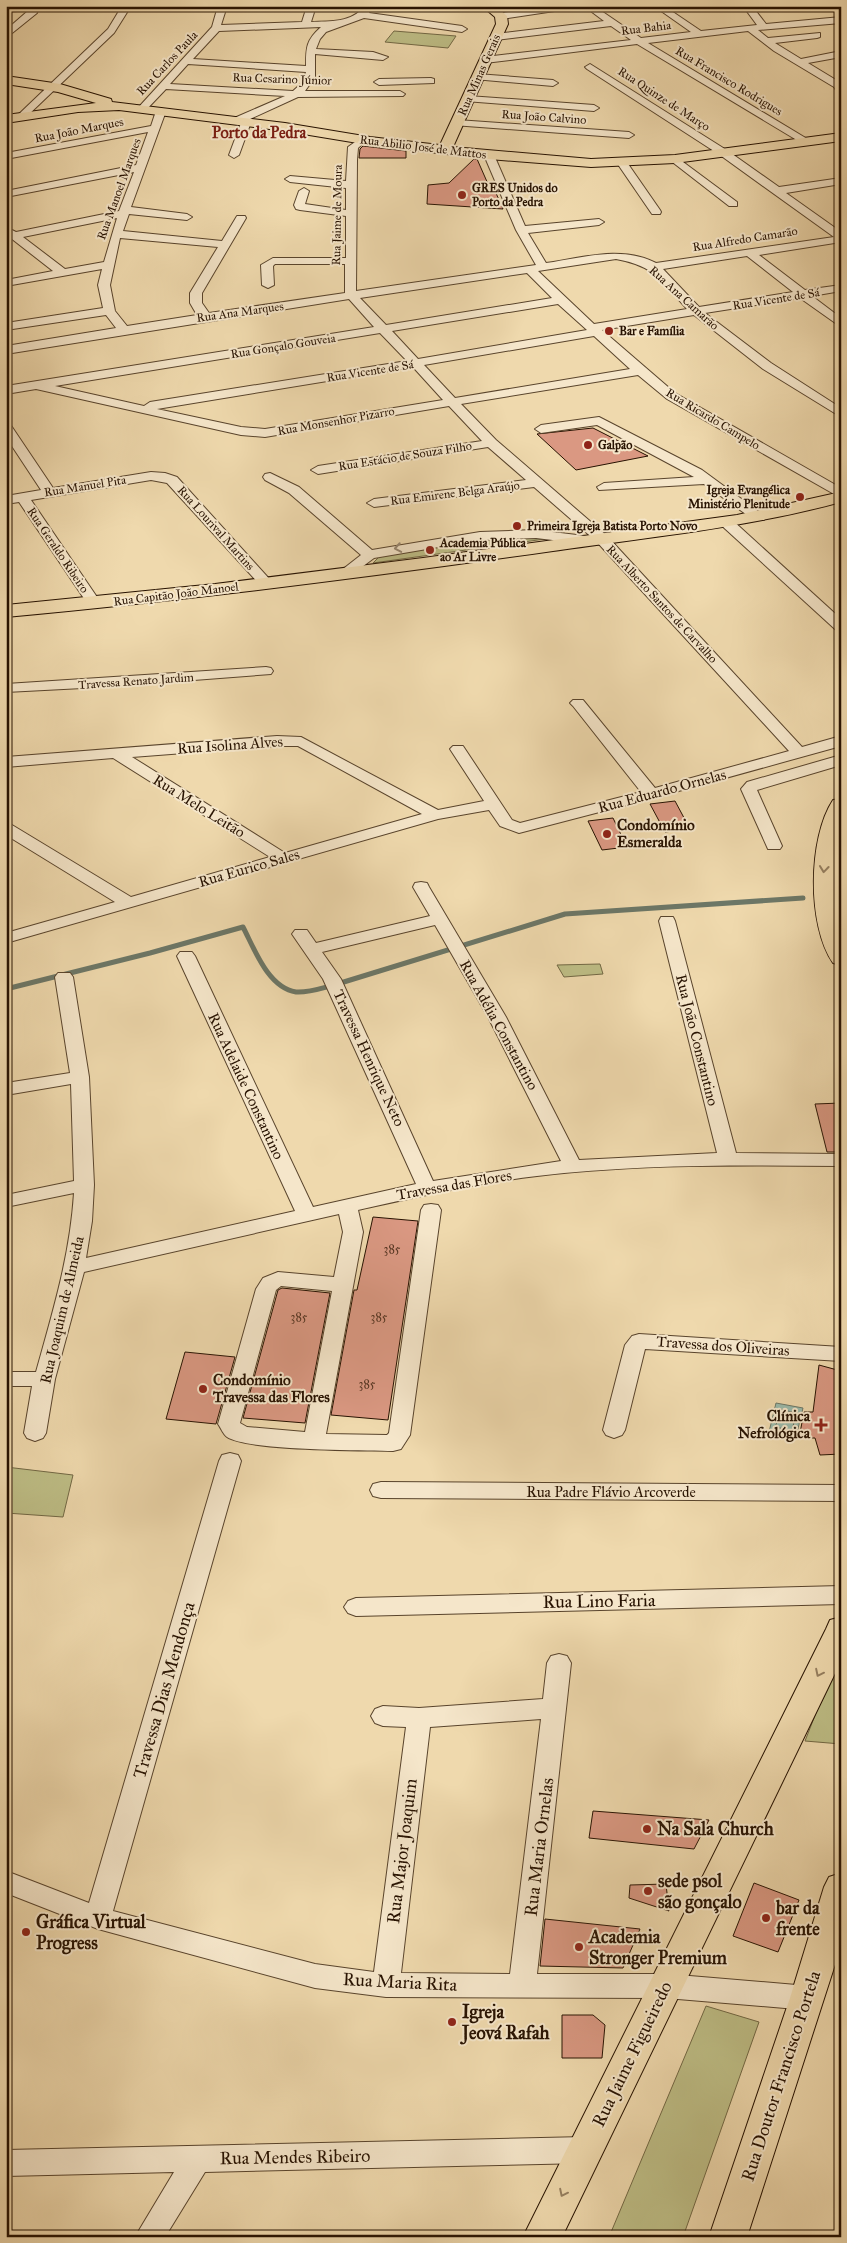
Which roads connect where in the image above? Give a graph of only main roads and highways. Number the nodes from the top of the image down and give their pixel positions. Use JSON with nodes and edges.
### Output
{"nodes":[{"id":1,"x":488,"y":6,"type":"edge"},
{"id":2,"x":6,"y":80,"type":"edge"},
{"id":3,"x":119,"y":106,"type":"junction"},
{"id":4,"x":6,"y":119,"type":"edge"},
{"id":5,"x":841,"y":137,"type":"edge"},
{"id":6,"x":445,"y":149,"type":"junction"},
{"id":7,"x":841,"y":496,"type":"edge"},
{"id":8,"x":6,"y":611,"type":"edge"},
{"id":9,"x":841,"y":805,"type":"edge"},
{"id":10,"x":841,"y":958,"type":"edge"},
{"id":11,"x":841,"y":1629,"type":"edge"},
{"id":12,"x":841,"y":1887,"type":"edge"},
{"id":13,"x":542,"y":2237,"type":"edge"},
{"id":14,"x":728,"y":2237,"type":"edge"}],
"edges":[{"from":1,"to":6,"type":"main road","name":"Rua Minas Gerais"},
{"from":2,"to":3,"type":"main road"},
{"from":3,"to":4,"type":"main road","name":"Rua Abilio José de Mattos"},
{"from":3,"to":6,"type":"main road","name":"Rua Abilio José de Mattos"},
{"from":5,"to":6,"type":"main road","name":"Rua Abilio José de Mattos"},
{"from":7,"to":8,"type":"main road","name":"Rua Capitão João Manoel"},
{"from":9,"to":10,"type":"main road","one_way":true},
{"from":11,"to":13,"type":"main road","name":"Rua Jaime Figueiredo","one_way":true},
{"from":12,"to":14,"type":"main road","name":"Rua Doutor Francisco Portela"}]}
